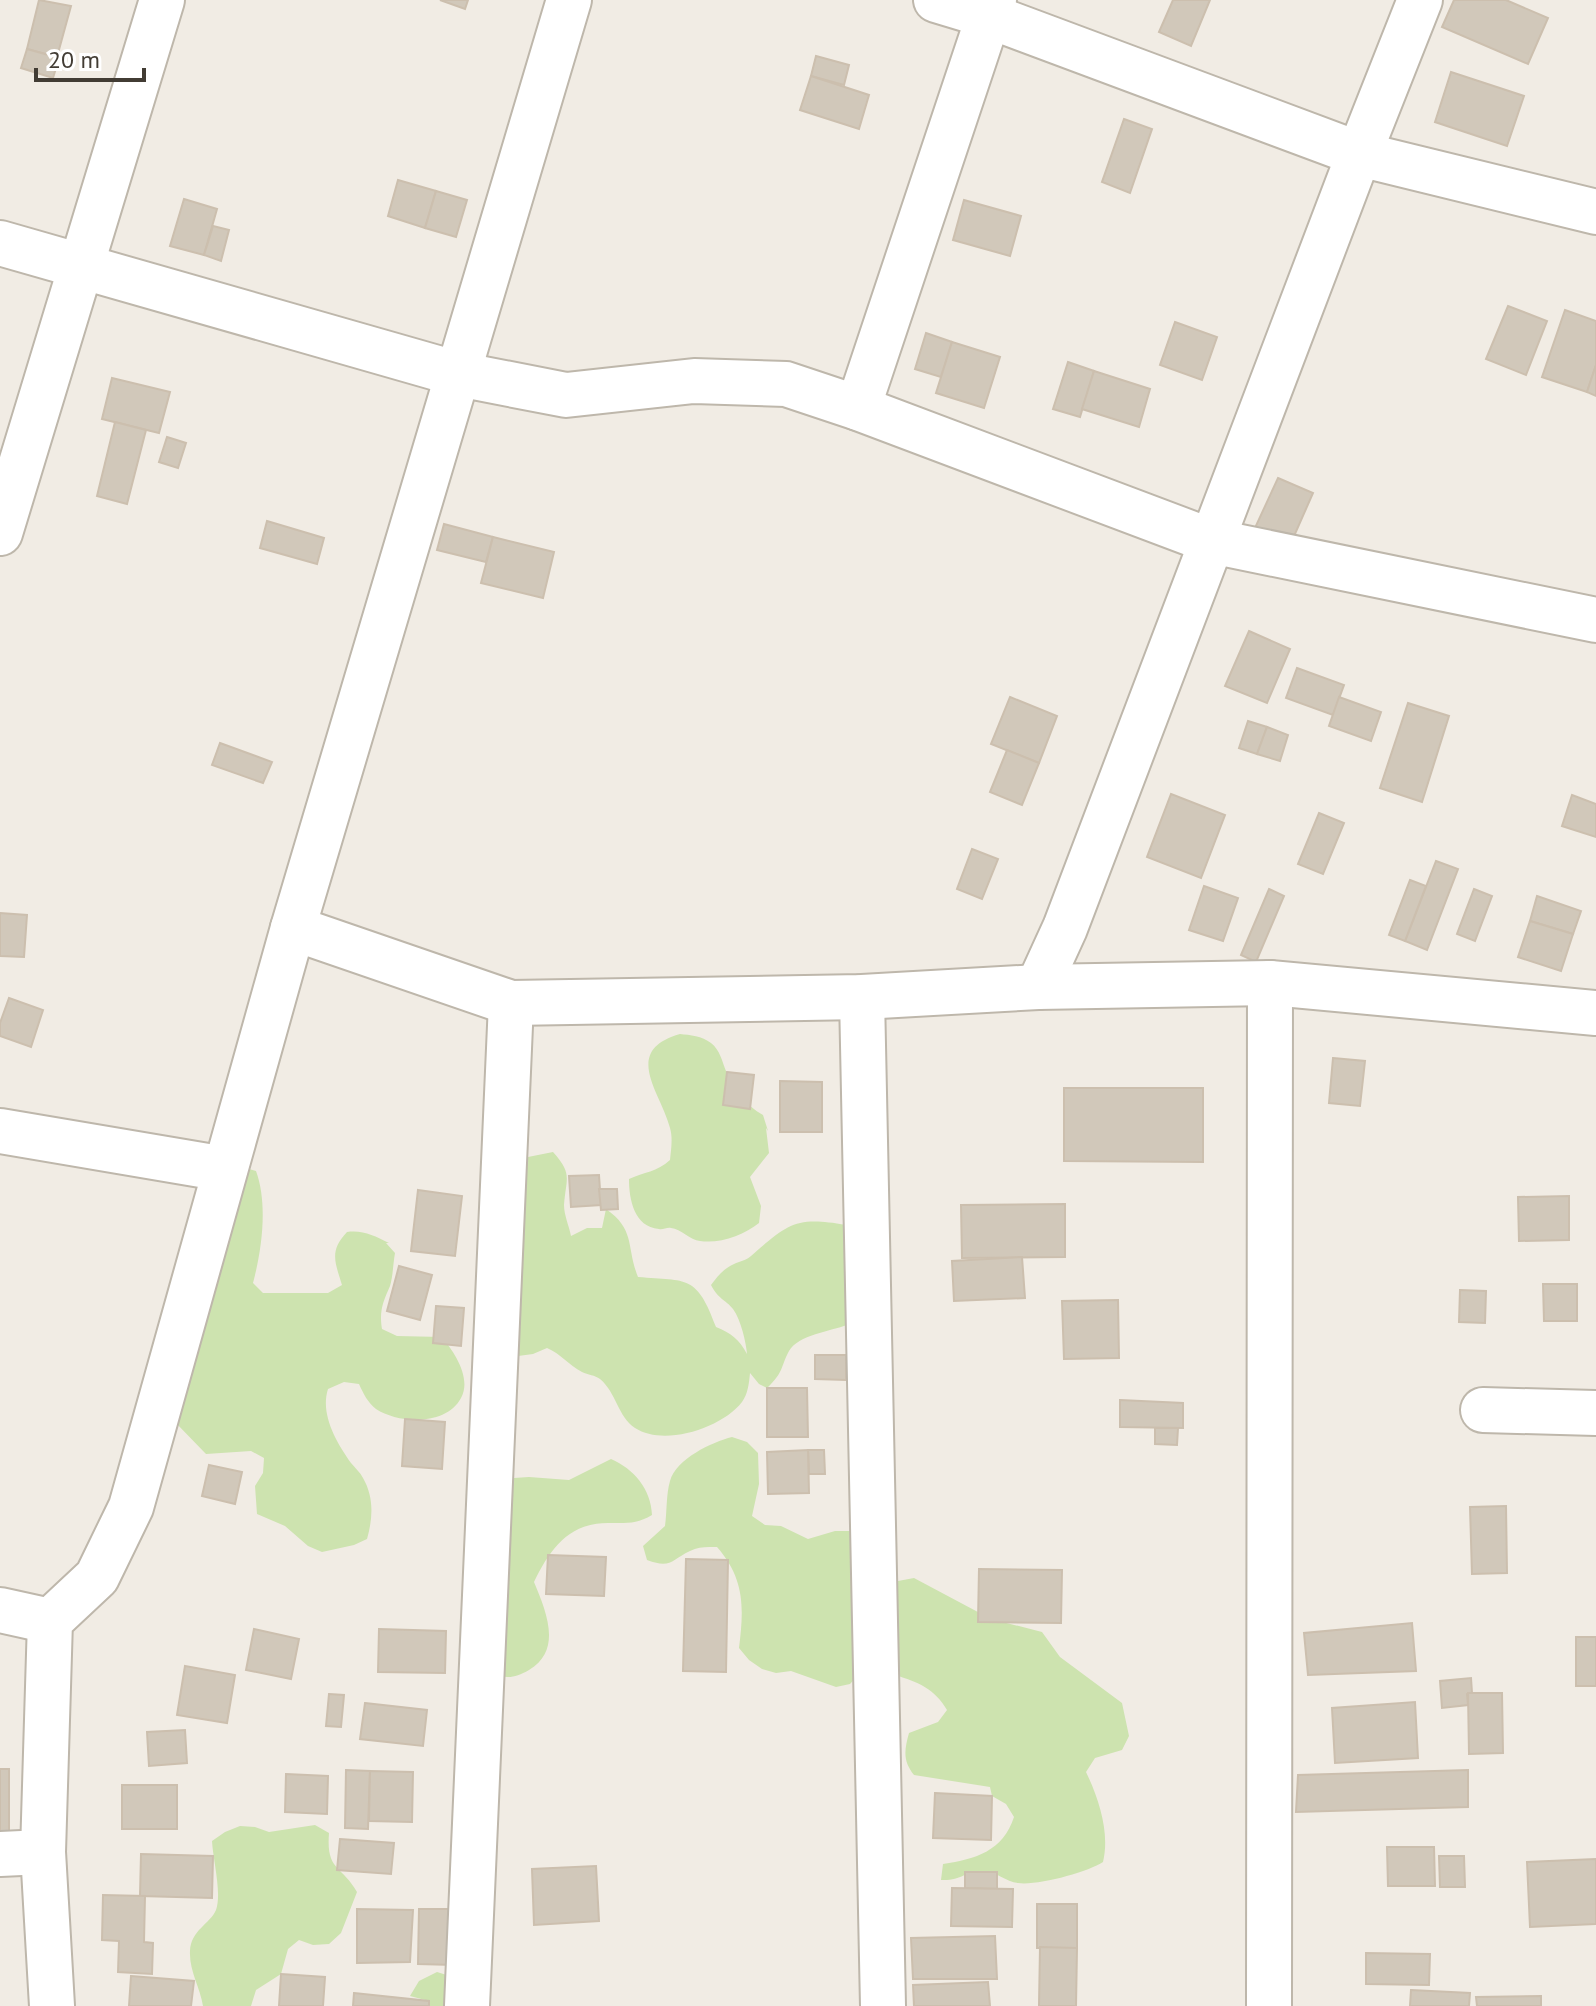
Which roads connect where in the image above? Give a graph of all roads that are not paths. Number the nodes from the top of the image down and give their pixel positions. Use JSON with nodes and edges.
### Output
{"nodes":[{"id":1,"x":162,"y":0,"type":"edge"},
{"id":2,"x":569,"y":0,"type":"edge"},
{"id":3,"x":936,"y":0,"type":"edge"},
{"id":4,"x":1420,"y":0,"type":"edge"},
{"id":5,"x":992,"y":8,"type":"edge"},
{"id":6,"x":1359,"y":154,"type":"junction"},
{"id":7,"x":1596,"y":212,"type":"edge"},
{"id":8,"x":0,"y":243,"type":"edge"},
{"id":9,"x":83,"y":267,"type":"junction"},
{"id":10,"x":458,"y":374,"type":"junction"},
{"id":11,"x":858,"y":408,"type":"junction"},
{"id":12,"x":0,"y":533,"type":"edge"},
{"id":13,"x":1211,"y":541,"type":"junction"},
{"id":14,"x":1596,"y":620,"type":"edge"},
{"id":15,"x":293,"y":928,"type":"junction"},
{"id":16,"x":1270,"y":983,"type":"junction"},
{"id":17,"x":1038,"y":987,"type":"junction"},
{"id":18,"x":862,"y":997,"type":"junction"},
{"id":19,"x":511,"y":1003,"type":"junction"},
{"id":20,"x":1596,"y":1013,"type":"edge"},
{"id":21,"x":0,"y":1131,"type":"edge"},
{"id":22,"x":225,"y":1169,"type":"junction"},
{"id":23,"x":1483,"y":1410,"type":"dead end"},
{"id":24,"x":1596,"y":1413,"type":"edge"},
{"id":25,"x":0,"y":1610,"type":"edge"},
{"id":26,"x":50,"y":1621,"type":"junction"},
{"id":27,"x":43,"y":1852,"type":"junction"},
{"id":28,"x":0,"y":1854,"type":"edge"},
{"id":29,"x":52,"y":2006,"type":"edge"},
{"id":30,"x":467,"y":2006,"type":"edge"},
{"id":31,"x":883,"y":2006,"type":"edge"},
{"id":32,"x":1269,"y":2006,"type":"edge"}],
"edges":[{"from":1,"to":9,"type":"street"},
{"from":2,"to":10,"type":"street"},
{"from":3,"to":5,"type":"street"},
{"from":4,"to":6,"type":"street"},
{"from":5,"to":6,"type":"street"},
{"from":5,"to":11,"type":"street"},
{"from":6,"to":7,"type":"street"},
{"from":6,"to":13,"type":"street"},
{"from":8,"to":9,"type":"street"},
{"from":9,"to":10,"type":"street"},
{"from":9,"to":12,"type":"street"},
{"from":10,"to":11,"type":"street"},
{"from":10,"to":15,"type":"street"},
{"from":11,"to":13,"type":"street"},
{"from":13,"to":14,"type":"street"},
{"from":13,"to":17,"type":"street"},
{"from":15,"to":19,"type":"street"},
{"from":15,"to":22,"type":"street"},
{"from":16,"to":17,"type":"street"},
{"from":16,"to":20,"type":"street"},
{"from":16,"to":32,"type":"street"},
{"from":17,"to":18,"type":"street"},
{"from":18,"to":19,"type":"street"},
{"from":18,"to":31,"type":"street"},
{"from":19,"to":30,"type":"street"},
{"from":21,"to":22,"type":"street"},
{"from":22,"to":26,"type":"street"},
{"from":23,"to":24,"type":"street"},
{"from":25,"to":26,"type":"street"},
{"from":26,"to":27,"type":"street"},
{"from":27,"to":28,"type":"street"},
{"from":27,"to":29,"type":"street"}]}
